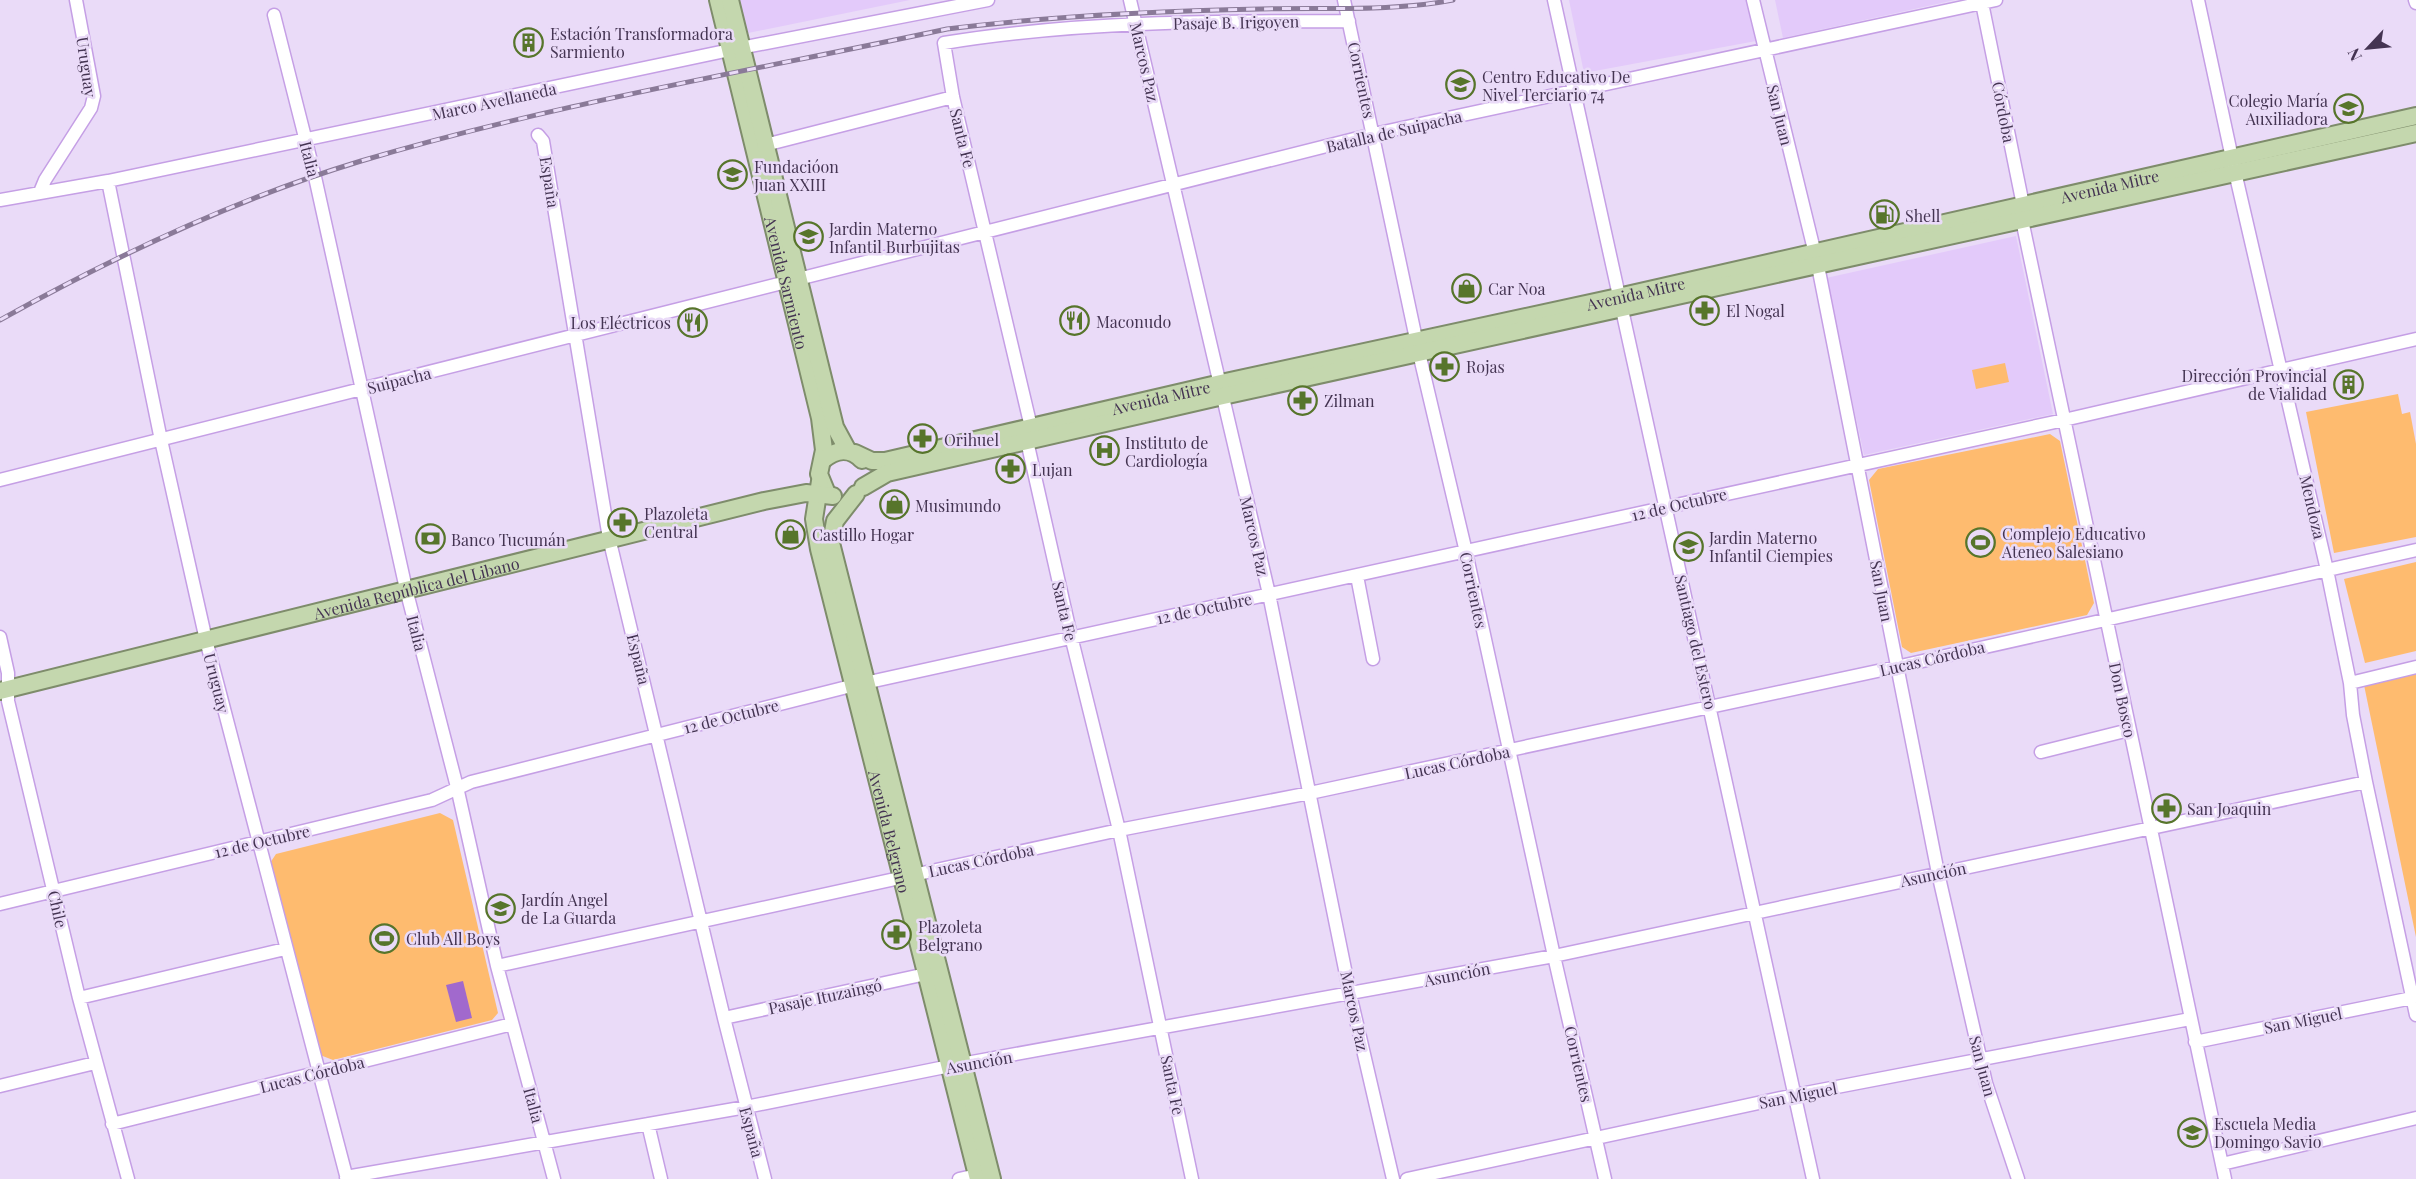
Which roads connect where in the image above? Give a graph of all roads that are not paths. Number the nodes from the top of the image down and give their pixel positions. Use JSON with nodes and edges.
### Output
{"nodes":[{"id":1,"x":76,"y":0,"type":"edge"},
{"id":2,"x":718,"y":0,"type":"edge"},
{"id":3,"x":730,"y":0,"type":"edge"},
{"id":4,"x":988,"y":0,"type":"edge"},
{"id":5,"x":1130,"y":0,"type":"edge"},
{"id":6,"x":1344,"y":0,"type":"edge"},
{"id":7,"x":1554,"y":0,"type":"edge"},
{"id":8,"x":1753,"y":0,"type":"edge"},
{"id":9,"x":1996,"y":0,"type":"edge"},
{"id":10,"x":2198,"y":0,"type":"edge"},
{"id":11,"x":1982,"y":3,"type":"junction"},
{"id":12,"x":274,"y":15,"type":"dead end"},
{"id":13,"x":1349,"y":21,"type":"junction"},
{"id":14,"x":1136,"y":24,"type":"junction"},
{"id":15,"x":945,"y":43,"type":"joint"},
{"id":16,"x":736,"y":50,"type":"junction"},
{"id":17,"x":1763,"y":50,"type":"junction"},
{"id":18,"x":1573,"y":90,"type":"junction"},
{"id":19,"x":953,"y":97,"type":"junction"},
{"id":20,"x":2416,"y":116,"type":"edge"},
{"id":21,"x":2416,"y":133,"type":"edge"},
{"id":22,"x":1374,"y":134,"type":"junction"},
{"id":23,"x":538,"y":135,"type":"dead end"},
{"id":24,"x":306,"y":141,"type":"junction"},
{"id":25,"x":765,"y":145,"type":"junction"},
{"id":26,"x":2233,"y":165,"type":"junction"},
{"id":27,"x":108,"y":182,"type":"junction"},
{"id":28,"x":1173,"y":185,"type":"junction"},
{"id":29,"x":40,"y":192,"type":"junction"},
{"id":30,"x":0,"y":200,"type":"edge"},
{"id":31,"x":2023,"y":213,"type":"junction"},
{"id":32,"x":986,"y":234,"type":"junction"},
{"id":33,"x":1816,"y":259,"type":"junction"},
{"id":34,"x":792,"y":282,"type":"junction"},
{"id":35,"x":1620,"y":303,"type":"junction"},
{"id":36,"x":574,"y":334,"type":"junction"},
{"id":37,"x":2416,"y":339,"type":"edge"},
{"id":38,"x":1418,"y":347,"type":"junction"},
{"id":39,"x":2282,"y":370,"type":"junction"},
{"id":40,"x":361,"y":389,"type":"junction"},
{"id":41,"x":1222,"y":390,"type":"junction"},
{"id":42,"x":2064,"y":420,"type":"junction"},
{"id":43,"x":1029,"y":434,"type":"junction"},
{"id":44,"x":161,"y":440,"type":"junction"},
{"id":45,"x":851,"y":452,"type":"junction"},
{"id":46,"x":823,"y":460,"type":"junction"},
{"id":47,"x":1857,"y":465,"type":"junction"},
{"id":48,"x":0,"y":480,"type":"edge"},
{"id":49,"x":824,"y":490,"type":"junction"},
{"id":50,"x":860,"y":491,"type":"junction"},
{"id":51,"x":792,"y":495,"type":"junction"},
{"id":52,"x":1665,"y":508,"type":"junction"},
{"id":53,"x":814,"y":519,"type":"junction"},
{"id":54,"x":609,"y":538,"type":"junction"},
{"id":55,"x":2416,"y":550,"type":"edge"},
{"id":56,"x":1467,"y":552,"type":"junction"},
{"id":57,"x":2327,"y":570,"type":"junction"},
{"id":58,"x":1357,"y":576,"type":"junction"},
{"id":59,"x":406,"y":589,"type":"junction"},
{"id":60,"x":1269,"y":594,"type":"junction"},
{"id":61,"x":2106,"y":618,"type":"junction"},
{"id":62,"x":1071,"y":636,"type":"junction"},
{"id":63,"x":0,"y":637,"type":"edge"},
{"id":64,"x":206,"y":640,"type":"junction"},
{"id":65,"x":1373,"y":658,"type":"dead end"},
{"id":66,"x":1896,"y":667,"type":"junction"},
{"id":67,"x":2416,"y":667,"type":"edge"},
{"id":68,"x":2350,"y":683,"type":"junction"},
{"id":69,"x":858,"y":684,"type":"junction"},
{"id":70,"x":4,"y":690,"type":"edge"},
{"id":71,"x":1710,"y":706,"type":"junction"},
{"id":72,"x":2129,"y":730,"type":"junction"},
{"id":73,"x":657,"y":735,"type":"junction"},
{"id":74,"x":1508,"y":751,"type":"junction"},
{"id":75,"x":2041,"y":752,"type":"dead end"},
{"id":76,"x":2366,"y":782,"type":"junction"},
{"id":77,"x":457,"y":788,"type":"junction"},
{"id":78,"x":1310,"y":793,"type":"junction"},
{"id":79,"x":2150,"y":827,"type":"junction"},
{"id":80,"x":1119,"y":830,"type":"junction"},
{"id":81,"x":258,"y":841,"type":"junction"},
{"id":82,"x":1938,"y":873,"type":"junction"},
{"id":83,"x":908,"y":875,"type":"junction"},
{"id":84,"x":54,"y":891,"type":"junction"},
{"id":85,"x":0,"y":904,"type":"edge"},
{"id":86,"x":1756,"y":914,"type":"junction"},
{"id":87,"x":701,"y":922,"type":"junction"},
{"id":88,"x":285,"y":949,"type":"junction"},
{"id":89,"x":1554,"y":956,"type":"junction"},
{"id":90,"x":497,"y":966,"type":"junction"},
{"id":91,"x":926,"y":975,"type":"junction"},
{"id":92,"x":1350,"y":994,"type":"junction"},
{"id":93,"x":79,"y":998,"type":"junction"},
{"id":94,"x":2412,"y":998,"type":"junction"},
{"id":95,"x":2416,"y":1015,"type":"edge"},
{"id":96,"x":723,"y":1018,"type":"junction"},
{"id":97,"x":2190,"y":1019,"type":"junction"},
{"id":98,"x":512,"y":1024,"type":"junction"},
{"id":99,"x":1161,"y":1029,"type":"junction"},
{"id":100,"x":2195,"y":1042,"type":"junction"},
{"id":101,"x":1981,"y":1061,"type":"junction"},
{"id":102,"x":95,"y":1063,"type":"junction"},
{"id":103,"x":956,"y":1066,"type":"junction"},
{"id":104,"x":317,"y":1072,"type":"junction"},
{"id":105,"x":0,"y":1086,"type":"edge"},
{"id":106,"x":1795,"y":1095,"type":"junction"},
{"id":107,"x":746,"y":1107,"type":"junction"},
{"id":108,"x":2416,"y":1118,"type":"edge"},
{"id":109,"x":112,"y":1124,"type":"junction"},
{"id":110,"x":648,"y":1124,"type":"junction"},
{"id":111,"x":1596,"y":1137,"type":"junction"},
{"id":112,"x":544,"y":1144,"type":"junction"},
{"id":113,"x":2222,"y":1164,"type":"junction"},
{"id":114,"x":347,"y":1178,"type":"edge"},
{"id":115,"x":982,"y":1178,"type":"edge"},
{"id":116,"x":128,"y":1179,"type":"edge"},
{"id":117,"x":554,"y":1179,"type":"edge"},
{"id":118,"x":662,"y":1179,"type":"edge"},
{"id":119,"x":765,"y":1179,"type":"edge"},
{"id":120,"x":959,"y":1179,"type":"edge"},
{"id":121,"x":1192,"y":1179,"type":"edge"},
{"id":122,"x":1393,"y":1179,"type":"edge"},
{"id":123,"x":1407,"y":1179,"type":"edge"},
{"id":124,"x":1605,"y":1179,"type":"edge"},
{"id":125,"x":1813,"y":1179,"type":"edge"},
{"id":126,"x":2018,"y":1179,"type":"edge"},
{"id":127,"x":2225,"y":1179,"type":"edge"}],
"edges":[{"from":1,"to":29,"type":"street","name":"Uruguay"},
{"from":2,"to":16,"type":"main road","name":"Avenida Sarmiento"},
{"from":3,"to":16,"type":"main road","name":"Avenida Sarmiento"},
{"from":4,"to":16,"type":"street","name":"Marco Avellaneda"},
{"from":5,"to":14,"type":"street","name":"Marcos Paz"},
{"from":6,"to":13,"type":"street","name":"Corrientes"},
{"from":7,"to":18,"type":"street","name":"Santiago del Estero"},
{"from":8,"to":17,"type":"street","name":"San Juan"},
{"from":9,"to":11,"type":"street","name":"Batalla de Suipacha"},
{"from":10,"to":26,"type":"street","name":"Mendoza"},
{"from":11,"to":17,"type":"street","name":"Batalla de Suipacha"},
{"from":11,"to":31,"type":"street","name":"Córdoba"},
{"from":12,"to":24,"type":"street","name":"Italia"},
{"from":13,"to":14,"type":"street","name":"Pasaje B. Irigoyen"},
{"from":13,"to":22,"type":"street","name":"Corrientes"},
{"from":14,"to":15,"type":"street","name":"Pasaje B. Irigoyen"},
{"from":14,"to":28,"type":"street","name":"Marcos Paz"},
{"from":15,"to":19,"type":"street","name":"Santa Fe"},
{"from":16,"to":24,"type":"street","name":"Marco Avellaneda"},
{"from":16,"to":25,"type":"main road","name":"Avenida Sarmiento"},
{"from":16,"to":34,"type":"main road","name":"Avenida Sarmiento"},
{"from":17,"to":18,"type":"street","name":"Batalla de Suipacha"},
{"from":17,"to":33,"type":"street","name":"San Juan"},
{"from":18,"to":22,"type":"street","name":"Batalla de Suipacha"},
{"from":18,"to":35,"type":"street","name":"Santiago del Estero"},
{"from":19,"to":25,"type":"street"},
{"from":19,"to":32,"type":"street","name":"Santa Fe"},
{"from":20,"to":26,"type":"main road","name":"Avenida Mitre"},
{"from":21,"to":26,"type":"main road","name":"Avenida Mitre"},
{"from":22,"to":28,"type":"street","name":"Batalla de Suipacha"},
{"from":22,"to":38,"type":"street","name":"Corrientes"},
{"from":23,"to":36,"type":"street","name":"España"},
{"from":24,"to":27,"type":"street","name":"Marco Avellaneda"},
{"from":24,"to":40,"type":"street","name":"Italia"},
{"from":25,"to":34,"type":"main road","name":"Avenida Sarmiento"},
{"from":26,"to":31,"type":"main road","name":"Avenida Mitre"},
{"from":26,"to":39,"type":"street","name":"Mendoza"},
{"from":27,"to":29,"type":"street","name":"Marco Avellaneda"},
{"from":27,"to":44,"type":"street","name":"Uruguay"},
{"from":28,"to":32,"type":"street","name":"Batalla de Suipacha"},
{"from":28,"to":41,"type":"street","name":"Marcos Paz"},
{"from":29,"to":30,"type":"street","name":"Marco Avellaneda"},
{"from":31,"to":33,"type":"main road","name":"Avenida Mitre"},
{"from":31,"to":42,"type":"street","name":"Don Bosco"},
{"from":32,"to":34,"type":"street","name":"Batalla de Suipacha"},
{"from":32,"to":43,"type":"street","name":"Santa Fe"},
{"from":33,"to":35,"type":"main road","name":"Avenida Mitre"},
{"from":33,"to":47,"type":"street","name":"San Juan"},
{"from":34,"to":36,"type":"street","name":"Suipacha"},
{"from":34,"to":45,"type":"main road","name":"Avenida Sarmiento"},
{"from":34,"to":46,"type":"main road","name":"Avenida Sarmiento"},
{"from":35,"to":38,"type":"main road","name":"Avenida Mitre"},
{"from":35,"to":52,"type":"street","name":"Santiago del Estero"},
{"from":36,"to":40,"type":"street","name":"Suipacha"},
{"from":36,"to":54,"type":"street","name":"España"},
{"from":37,"to":39,"type":"street","name":"12 de Octubre"},
{"from":38,"to":41,"type":"main road","name":"Avenida Mitre"},
{"from":38,"to":56,"type":"street","name":"Corrientes"},
{"from":39,"to":42,"type":"street","name":"12 de Octubre"},
{"from":39,"to":57,"type":"street","name":"Mendoza"},
{"from":40,"to":44,"type":"street","name":"Suipacha"},
{"from":40,"to":59,"type":"street","name":"Italia"},
{"from":41,"to":43,"type":"main road","name":"Avenida Mitre"},
{"from":41,"to":60,"type":"street","name":"Marcos Paz"},
{"from":42,"to":47,"type":"street","name":"12 de Octubre"},
{"from":42,"to":61,"type":"street","name":"Don Bosco"},
{"from":43,"to":45,"type":"main road","name":"Avenida Mitre"},
{"from":43,"to":50,"type":"main road","name":"Avenida Mitre"},
{"from":43,"to":62,"type":"street","name":"Santa Fe"},
{"from":44,"to":48,"type":"street","name":"Suipacha"},
{"from":44,"to":64,"type":"street","name":"Uruguay"},
{"from":45,"to":46,"type":"main road"},
{"from":45,"to":50,"type":"main road"},
{"from":46,"to":49,"type":"main road"},
{"from":47,"to":52,"type":"street","name":"12 de Octubre"},
{"from":47,"to":66,"type":"street","name":"San Juan"},
{"from":49,"to":50,"type":"main road"},
{"from":49,"to":51,"type":"main road","name":"Avenida República del Libano"},
{"from":49,"to":53,"type":"main road","name":"Avenida Belgrano"},
{"from":50,"to":69,"type":"main road","name":"Avenida Belgrano"},
{"from":51,"to":53,"type":"main road"},
{"from":51,"to":54,"type":"main road","name":"Avenida República del Libano"},
{"from":52,"to":56,"type":"street","name":"12 de Octubre"},
{"from":52,"to":71,"type":"street","name":"Santiago del Estero"},
{"from":53,"to":69,"type":"main road","name":"Avenida Belgrano"},
{"from":54,"to":59,"type":"main road","name":"Avenida República del Libano"},
{"from":54,"to":73,"type":"street","name":"España"},
{"from":55,"to":57,"type":"street","name":"Lucas Córdoba"},
{"from":56,"to":58,"type":"street","name":"12 de Octubre"},
{"from":56,"to":74,"type":"street","name":"Corrientes"},
{"from":57,"to":61,"type":"street","name":"Lucas Córdoba"},
{"from":57,"to":68,"type":"street","name":"Mendoza"},
{"from":58,"to":60,"type":"street","name":"12 de Octubre"},
{"from":58,"to":65,"type":"street"},
{"from":59,"to":64,"type":"main road","name":"Avenida República del Libano"},
{"from":59,"to":77,"type":"street","name":"Italia"},
{"from":60,"to":62,"type":"street","name":"12 de Octubre"},
{"from":60,"to":78,"type":"street","name":"Marcos Paz"},
{"from":61,"to":66,"type":"street","name":"Lucas Córdoba"},
{"from":61,"to":72,"type":"street","name":"Don Bosco"},
{"from":62,"to":69,"type":"street","name":"12 de Octubre"},
{"from":62,"to":80,"type":"street","name":"Santa Fe"},
{"from":63,"to":70,"type":"street","name":"Chile"},
{"from":64,"to":70,"type":"main road","name":"Avenida República del Libano"},
{"from":64,"to":81,"type":"street","name":"Uruguay"},
{"from":66,"to":71,"type":"street","name":"Lucas Córdoba"},
{"from":66,"to":82,"type":"street","name":"San Juan"},
{"from":67,"to":68,"type":"street"},
{"from":68,"to":76,"type":"street","name":"Mendoza"},
{"from":69,"to":73,"type":"street","name":"12 de Octubre"},
{"from":69,"to":83,"type":"main road","name":"Avenida Belgrano"},
{"from":70,"to":84,"type":"street","name":"Chile"},
{"from":71,"to":74,"type":"street","name":"Lucas Córdoba"},
{"from":71,"to":86,"type":"street","name":"Santiago del Estero"},
{"from":72,"to":75,"type":"street"},
{"from":72,"to":79,"type":"street","name":"Don Bosco"},
{"from":73,"to":77,"type":"street","name":"12 de Octubre"},
{"from":73,"to":87,"type":"street","name":"España"},
{"from":74,"to":78,"type":"street","name":"Lucas Córdoba"},
{"from":74,"to":89,"type":"street","name":"Corrientes"},
{"from":76,"to":79,"type":"street","name":"Asunción"},
{"from":76,"to":94,"type":"street","name":"Mendoza"},
{"from":77,"to":81,"type":"street","name":"12 de Octubre"},
{"from":77,"to":90,"type":"street","name":"Italia"},
{"from":78,"to":80,"type":"street","name":"Lucas Córdoba"},
{"from":78,"to":92,"type":"street","name":"Marcos Paz"},
{"from":79,"to":82,"type":"street","name":"Asunción"},
{"from":79,"to":97,"type":"street","name":"Don Bosco"},
{"from":80,"to":83,"type":"street","name":"Lucas Córdoba"},
{"from":80,"to":99,"type":"street","name":"Santa Fe"},
{"from":81,"to":84,"type":"street","name":"12 de Octubre"},
{"from":81,"to":88,"type":"street","name":"Uruguay"},
{"from":82,"to":86,"type":"street","name":"Asunción"},
{"from":82,"to":101,"type":"street","name":"San Juan"},
{"from":83,"to":87,"type":"street","name":"Lucas Córdoba"},
{"from":83,"to":91,"type":"main road","name":"Avenida Belgrano"},
{"from":83,"to":103,"type":"main road","name":"Avenida Belgrano"},
{"from":84,"to":85,"type":"street","name":"12 de Octubre"},
{"from":84,"to":93,"type":"street","name":"Chile"},
{"from":86,"to":89,"type":"street","name":"Asunción"},
{"from":86,"to":106,"type":"street","name":"Santiago del Estero"},
{"from":87,"to":90,"type":"street","name":"Lucas Córdoba"},
{"from":87,"to":96,"type":"street","name":"España"},
{"from":88,"to":93,"type":"street"},
{"from":88,"to":104,"type":"street","name":"Uruguay"},
{"from":89,"to":92,"type":"street","name":"Asunción"},
{"from":89,"to":111,"type":"street","name":"Corrientes"},
{"from":90,"to":98,"type":"street","name":"Italia"},
{"from":91,"to":96,"type":"street","name":"Pasaje Ituzaingó"},
{"from":91,"to":103,"type":"main road","name":"Avenida Belgrano"},
{"from":92,"to":99,"type":"street","name":"Asunción"},
{"from":92,"to":122,"type":"street","name":"Marcos Paz"},
{"from":93,"to":102,"type":"street","name":"Chile"},
{"from":94,"to":95,"type":"street","name":"Mendoza"},
{"from":94,"to":100,"type":"street","name":"San Miguel"},
{"from":96,"to":107,"type":"street","name":"España"},
{"from":97,"to":100,"type":"street","name":"Don Bosco"},
{"from":97,"to":101,"type":"street","name":"San Miguel"},
{"from":98,"to":104,"type":"street","name":"Lucas Córdoba"},
{"from":98,"to":112,"type":"street","name":"Italia"},
{"from":99,"to":103,"type":"street","name":"Asunción"},
{"from":99,"to":121,"type":"street","name":"Santa Fe"},
{"from":100,"to":113,"type":"street","name":"Don Bosco"},
{"from":101,"to":106,"type":"street","name":"San Miguel"},
{"from":101,"to":126,"type":"street","name":"San Juan"},
{"from":102,"to":105,"type":"street"},
{"from":102,"to":109,"type":"street","name":"Chile"},
{"from":103,"to":107,"type":"street","name":"Asunción"},
{"from":103,"to":115,"type":"main road","name":"Avenida Belgrano"},
{"from":104,"to":109,"type":"street","name":"Lucas Córdoba"},
{"from":104,"to":114,"type":"street","name":"Uruguay"},
{"from":106,"to":111,"type":"street","name":"San Miguel"},
{"from":106,"to":125,"type":"street","name":"Santiago del Estero"},
{"from":107,"to":110,"type":"street","name":"Asunción"},
{"from":107,"to":119,"type":"street","name":"España"},
{"from":108,"to":113,"type":"street"},
{"from":109,"to":116,"type":"street","name":"Chile"},
{"from":110,"to":112,"type":"street","name":"Asunción"},
{"from":110,"to":118,"type":"street"},
{"from":111,"to":123,"type":"street","name":"San Miguel"},
{"from":111,"to":124,"type":"street","name":"Corrientes"},
{"from":112,"to":114,"type":"street","name":"Asunción"},
{"from":112,"to":117,"type":"street","name":"Italia"},
{"from":113,"to":127,"type":"street","name":"Don Bosco"},
{"from":115,"to":120,"type":"street"}]}
